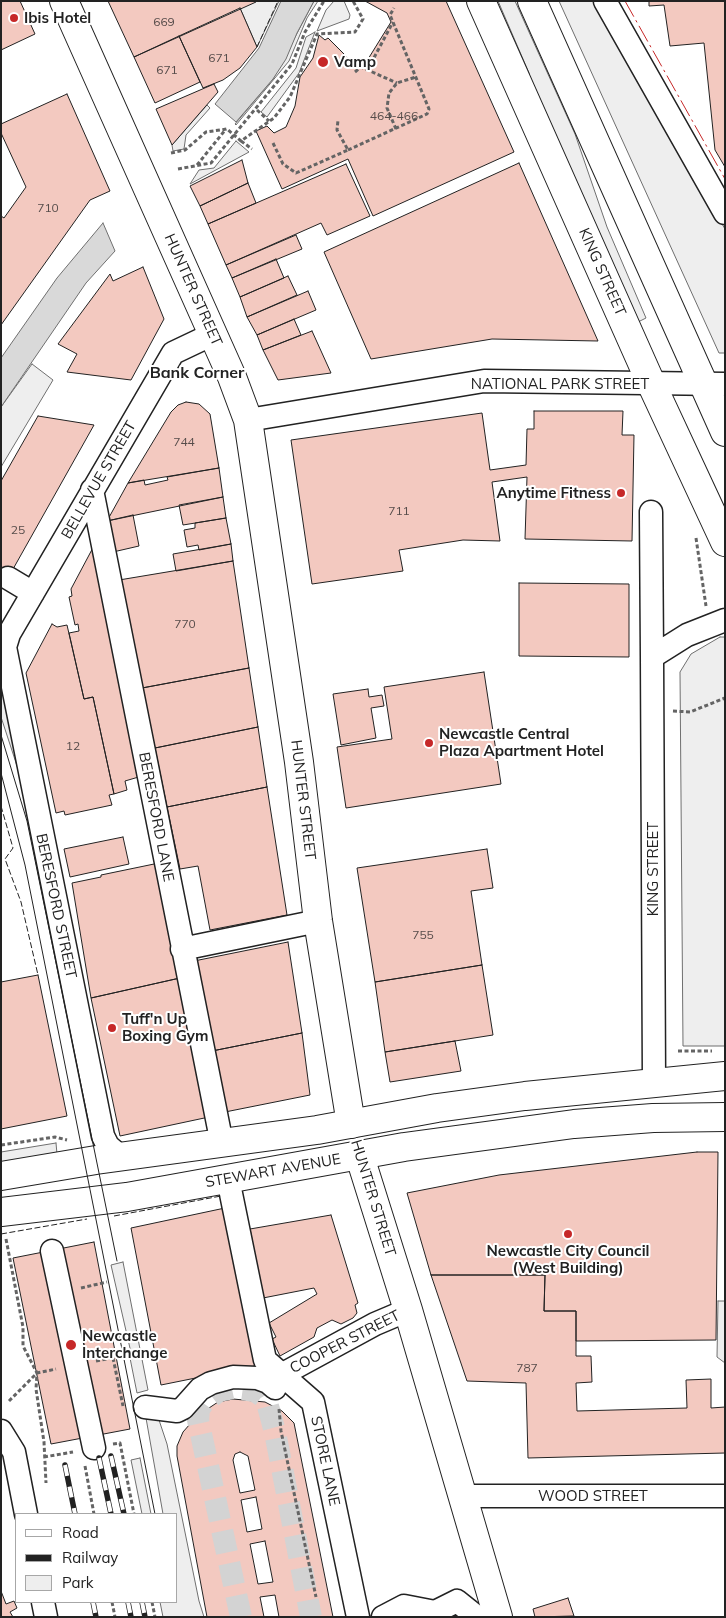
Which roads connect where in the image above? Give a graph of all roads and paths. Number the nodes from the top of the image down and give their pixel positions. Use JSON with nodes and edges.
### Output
{"nodes":[{"id":1,"x":64,"y":1,"type":"edge"},
{"id":2,"x":324,"y":1,"type":"edge"},
{"id":3,"x":353,"y":1,"type":"edge"},
{"id":4,"x":481,"y":1,"type":"edge"},
{"id":5,"x":532,"y":1,"type":"edge"},
{"id":6,"x":605,"y":1,"type":"edge"},
{"id":7,"x":394,"y":8,"type":"dead end"},
{"id":8,"x":393,"y":22,"type":"junction"},
{"id":9,"x":368,"y":69,"type":"junction"},
{"id":10,"x":354,"y":72,"type":"dead end"},
{"id":11,"x":416,"y":77,"type":"junction"},
{"id":12,"x":397,"y":83,"type":"junction"},
{"id":13,"x":257,"y":110,"type":"junction"},
{"id":14,"x":338,"y":120,"type":"dead end"},
{"id":15,"x":269,"y":121,"type":"junction"},
{"id":16,"x":227,"y":129,"type":"junction"},
{"id":17,"x":396,"y":130,"type":"junction"},
{"id":18,"x":235,"y":136,"type":"junction"},
{"id":19,"x":241,"y":141,"type":"junction"},
{"id":20,"x":273,"y":143,"type":"dead end"},
{"id":21,"x":252,"y":149,"type":"dead end"},
{"id":22,"x":348,"y":150,"type":"junction"},
{"id":23,"x":171,"y":153,"type":"dead end"},
{"id":24,"x":196,"y":166,"type":"junction"},
{"id":25,"x":178,"y":169,"type":"dead end"},
{"id":26,"x":725,"y":213,"type":"edge"},
{"id":27,"x":213,"y":334,"type":"junction"},
{"id":28,"x":651,"y":383,"type":"junction"},
{"id":29,"x":713,"y":384,"type":"edge"},
{"id":30,"x":248,"y":420,"type":"junction"},
{"id":31,"x":725,"y":432,"type":"edge"},
{"id":32,"x":92,"y":490,"type":"junction"},
{"id":33,"x":651,"y":512,"type":"dead end"},
{"id":34,"x":695,"y":536,"type":"dead end"},
{"id":35,"x":725,"y":542,"type":"edge"},
{"id":36,"x":8,"y":578,"type":"dead end"},
{"id":37,"x":33,"y":593,"type":"junction"},
{"id":38,"x":718,"y":623,"type":"edge"},
{"id":39,"x":5,"y":647,"type":"joint"},
{"id":40,"x":652,"y":657,"type":"junction"},
{"id":41,"x":725,"y":698,"type":"edge"},
{"id":42,"x":652,"y":711,"type":"junction"},
{"id":43,"x":318,"y":921,"type":"junction"},
{"id":44,"x":182,"y":948,"type":"junction"},
{"id":45,"x":678,"y":1051,"type":"dead end"},
{"id":46,"x":716,"y":1052,"type":"dead end"},
{"id":47,"x":725,"y":1076,"type":"edge"},
{"id":48,"x":654,"y":1082,"type":"junction"},
{"id":49,"x":725,"y":1117,"type":"edge"},
{"id":50,"x":351,"y":1124,"type":"junction"},
{"id":51,"x":73,"y":1142,"type":"dead end"},
{"id":52,"x":222,"y":1144,"type":"junction"},
{"id":53,"x":1,"y":1145,"type":"edge"},
{"id":54,"x":121,"y":1157,"type":"junction"},
{"id":55,"x":360,"y":1157,"type":"junction"},
{"id":56,"x":1,"y":1176,"type":"edge"},
{"id":57,"x":228,"y":1179,"type":"junction"},
{"id":58,"x":1,"y":1212,"type":"edge"},
{"id":59,"x":6,"y":1239,"type":"dead end"},
{"id":60,"x":52,"y":1250,"type":"dead end"},
{"id":61,"x":107,"y":1282,"type":"dead end"},
{"id":62,"x":61,"y":1292,"type":"junction"},
{"id":63,"x":408,"y":1310,"type":"junction"},
{"id":64,"x":113,"y":1358,"type":"dead end"},
{"id":65,"x":37,"y":1373,"type":"junction"},
{"id":66,"x":279,"y":1381,"type":"junction"},
{"id":67,"x":8,"y":1401,"type":"dead end"},
{"id":68,"x":134,"y":1409,"type":"joint"},
{"id":69,"x":1,"y":1431,"type":"edge"},
{"id":70,"x":88,"y":1449,"type":"junction"},
{"id":71,"x":44,"y":1457,"type":"junction"},
{"id":72,"x":46,"y":1483,"type":"dead end"},
{"id":73,"x":461,"y":1496,"type":"junction"},
{"id":74,"x":725,"y":1496,"type":"edge"},
{"id":75,"x":26,"y":1513,"type":"edge"},
{"id":76,"x":94,"y":1513,"type":"edge"},
{"id":77,"x":134,"y":1513,"type":"edge"},
{"id":78,"x":316,"y":1596,"type":"dead end"},
{"id":79,"x":43,"y":1603,"type":"edge"},
{"id":80,"x":112,"y":1603,"type":"edge"},
{"id":81,"x":152,"y":1603,"type":"edge"},
{"id":82,"x":392,"y":1612,"type":"edge"},
{"id":83,"x":436,"y":1615,"type":"edge"},
{"id":84,"x":486,"y":1616,"type":"edge"},
{"id":85,"x":46,"y":1617,"type":"edge"},
{"id":86,"x":115,"y":1617,"type":"edge"},
{"id":87,"x":155,"y":1617,"type":"edge"},
{"id":88,"x":358,"y":1617,"type":"edge"}],
"edges":[{"from":1,"to":27,"type":"main road","name":"HUNTER STREET"},
{"from":2,"to":13,"type":"path"},
{"from":3,"to":15,"type":"path"},
{"from":4,"to":28,"type":"main road","name":"KING STREET"},
{"from":5,"to":29,"type":"main road"},
{"from":6,"to":26,"type":"street"},
{"from":7,"to":8,"type":"path"},
{"from":8,"to":9,"type":"path"},
{"from":8,"to":11,"type":"path"},
{"from":9,"to":10,"type":"path"},
{"from":9,"to":12,"type":"path"},
{"from":11,"to":12,"type":"path"},
{"from":11,"to":17,"type":"path"},
{"from":12,"to":17,"type":"path"},
{"from":13,"to":15,"type":"path"},
{"from":13,"to":18,"type":"path"},
{"from":14,"to":22,"type":"path"},
{"from":15,"to":19,"type":"path"},
{"from":16,"to":18,"type":"path"},
{"from":16,"to":23,"type":"path"},
{"from":16,"to":24,"type":"path"},
{"from":17,"to":22,"type":"path"},
{"from":18,"to":19,"type":"path"},
{"from":18,"to":24,"type":"path"},
{"from":19,"to":21,"type":"path"},
{"from":20,"to":22,"type":"path"},
{"from":24,"to":25,"type":"path"},
{"from":27,"to":30,"type":"main road","name":"HUNTER STREET"},
{"from":27,"to":32,"type":"street","name":"BELLEVUE STREET"},
{"from":28,"to":29,"type":"street","name":"NATIONAL PARK STREET"},
{"from":28,"to":30,"type":"street","name":"NATIONAL PARK STREET"},
{"from":28,"to":35,"type":"main road","name":"KING STREET"},
{"from":29,"to":31,"type":"main road"},
{"from":30,"to":43,"type":"main road","name":"HUNTER STREET"},
{"from":32,"to":37,"type":"street","name":"BELLEVUE STREET"},
{"from":32,"to":44,"type":"street","name":"BERESFORD LANE"},
{"from":33,"to":40,"type":"street","name":"KING STREET"},
{"from":34,"to":38,"type":"path"},
{"from":36,"to":37,"type":"street"},
{"from":37,"to":39,"type":"street","name":"BELLEVUE STREET"},
{"from":38,"to":40,"type":"street"},
{"from":39,"to":54,"type":"street","name":"BERESFORD STREET"},
{"from":40,"to":42,"type":"street","name":"KING STREET"},
{"from":41,"to":42,"type":"path"},
{"from":42,"to":48,"type":"street","name":"KING STREET"},
{"from":43,"to":44,"type":"street"},
{"from":43,"to":50,"type":"main road","name":"HUNTER STREET"},
{"from":44,"to":52,"type":"street","name":"BERESFORD LANE"},
{"from":45,"to":46,"type":"path"},
{"from":47,"to":48,"type":"main road"},
{"from":48,"to":50,"type":"main road"},
{"from":49,"to":55,"type":"main road","name":"STEWART AVENUE"},
{"from":50,"to":52,"type":"main road"},
{"from":50,"to":55,"type":"main road","name":"HUNTER STREET"},
{"from":51,"to":53,"type":"path"},
{"from":52,"to":54,"type":"main road"},
{"from":54,"to":56,"type":"main road"},
{"from":55,"to":57,"type":"main road","name":"STEWART AVENUE"},
{"from":55,"to":63,"type":"main road","name":"HUNTER STREET"},
{"from":57,"to":58,"type":"main road","name":"STEWART AVENUE"},
{"from":57,"to":66,"type":"street","name":"STORE LANE"},
{"from":59,"to":65,"type":"path"},
{"from":60,"to":62,"type":"street"},
{"from":61,"to":62,"type":"path"},
{"from":62,"to":70,"type":"street"},
{"from":63,"to":66,"type":"street","name":"COOPER STREET"},
{"from":63,"to":73,"type":"main road","name":"HUNTER STREET"},
{"from":64,"to":68,"type":"path"},
{"from":65,"to":67,"type":"path"},
{"from":65,"to":71,"type":"path"},
{"from":66,"to":68,"type":"street"},
{"from":66,"to":78,"type":"path"},
{"from":66,"to":88,"type":"street","name":"STORE LANE"},
{"from":69,"to":75,"type":"street"},
{"from":70,"to":71,"type":"path"},
{"from":70,"to":76,"type":"path"},
{"from":70,"to":77,"type":"path"},
{"from":71,"to":72,"type":"path"},
{"from":73,"to":74,"type":"street","name":"WOOD STREET"},
{"from":73,"to":84,"type":"main road","name":"HUNTER STREET"},
{"from":79,"to":85,"type":"street"},
{"from":80,"to":86,"type":"path"},
{"from":81,"to":87,"type":"path"},
{"from":82,"to":83,"type":"street"},
{"from":83,"to":84,"type":"street"}]}
